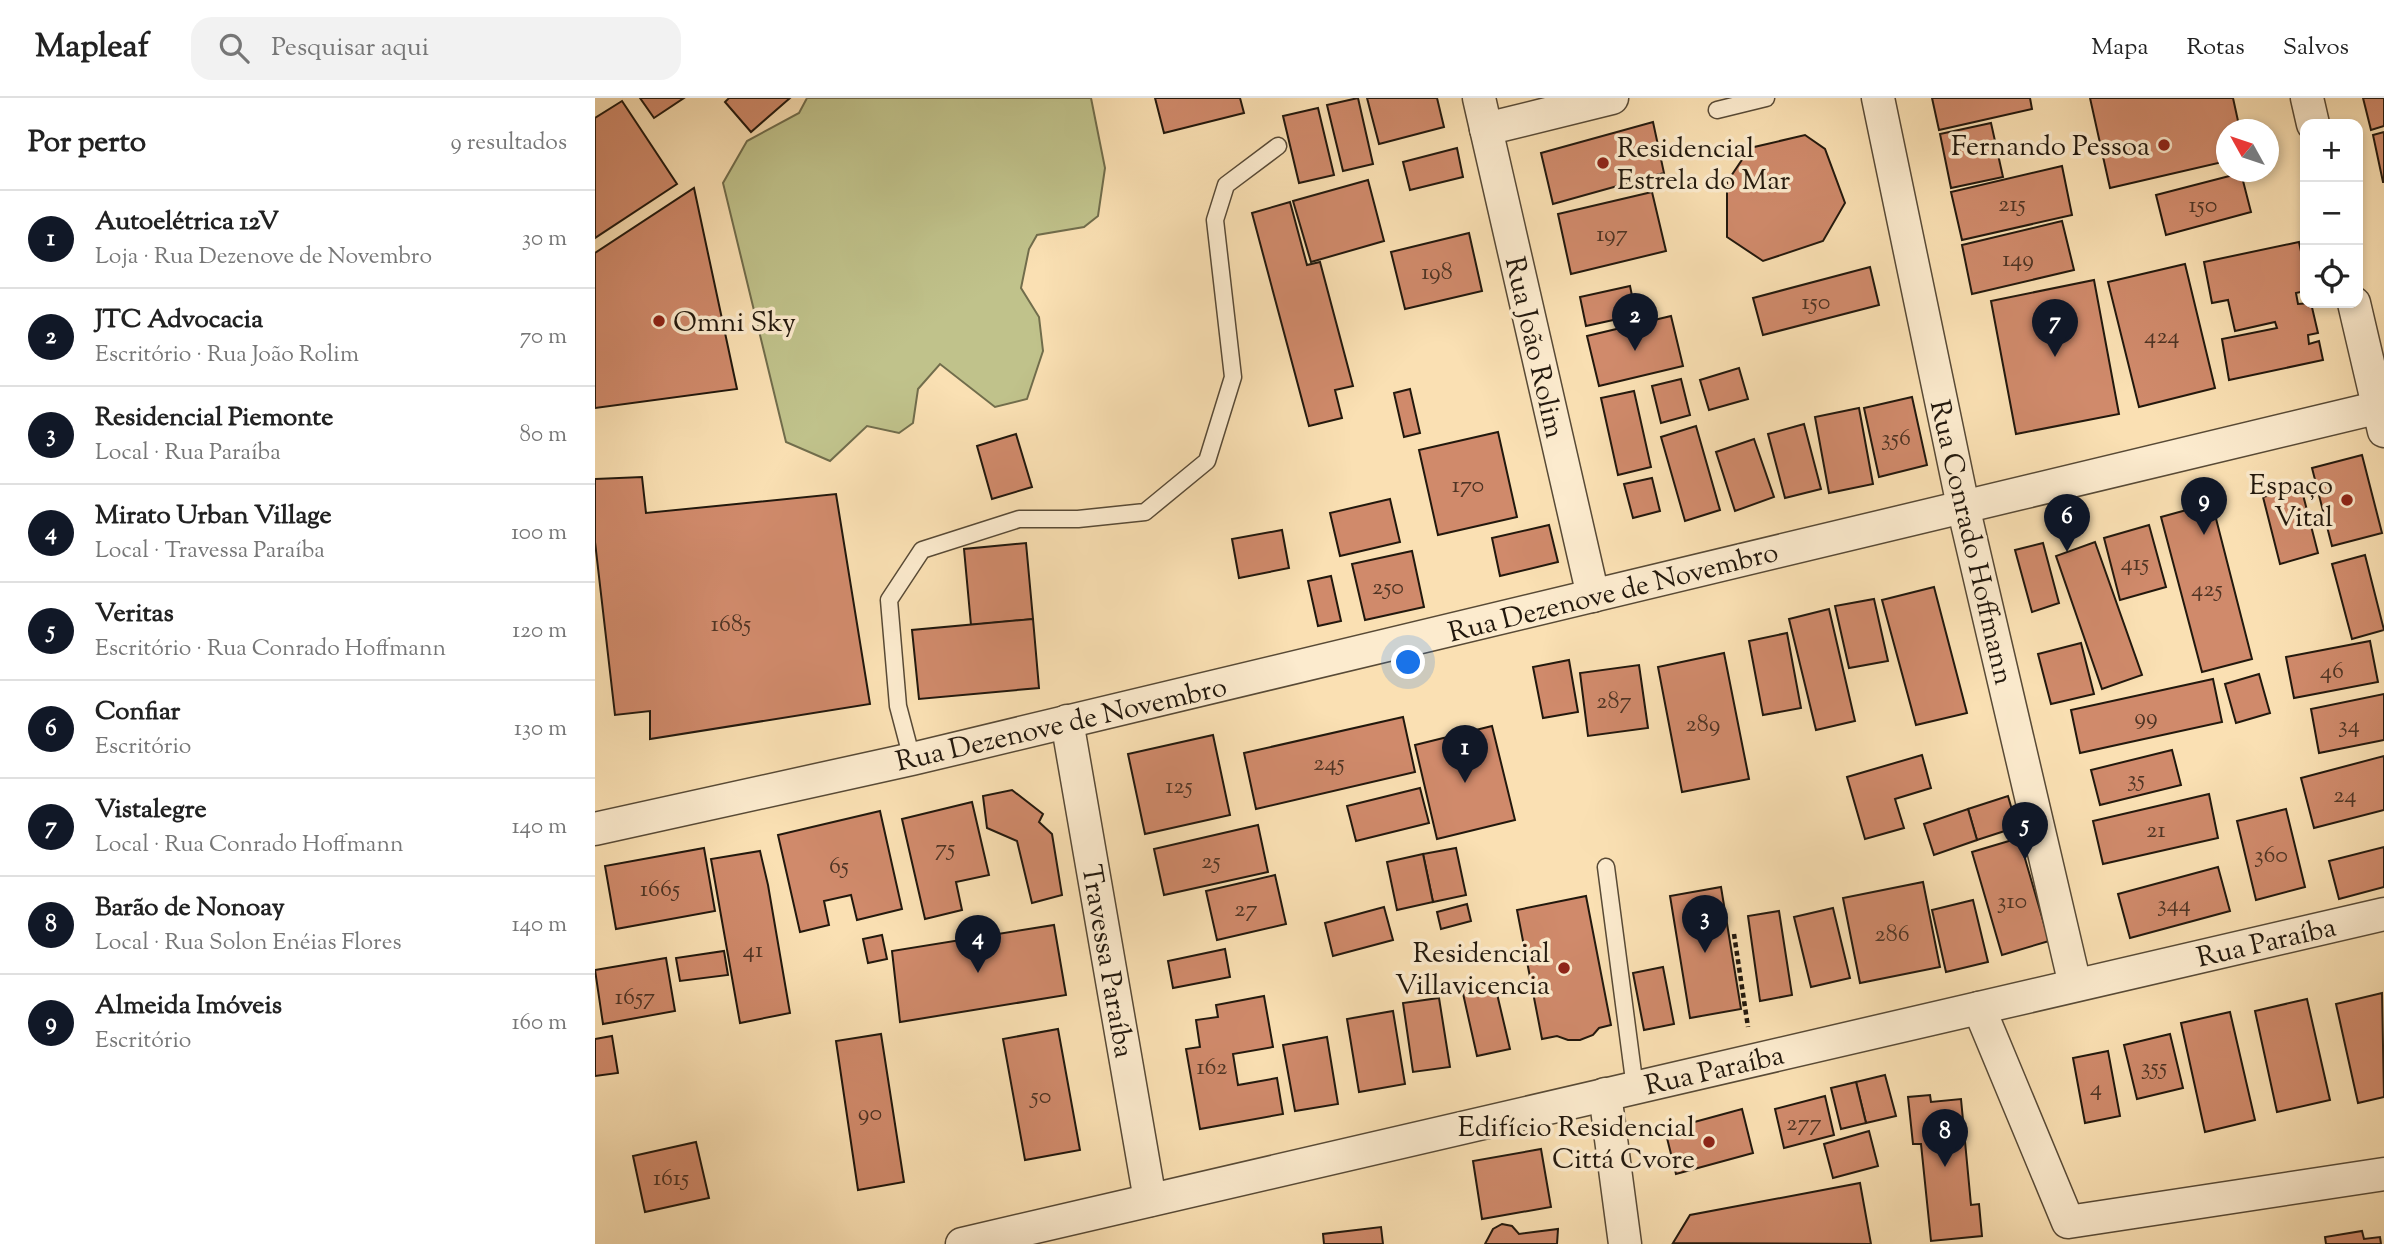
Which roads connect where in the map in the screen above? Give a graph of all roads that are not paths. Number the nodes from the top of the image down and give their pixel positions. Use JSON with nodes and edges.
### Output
{"nodes":[{"id":1,"x":1479,"y":98,"type":"edge"},
{"id":2,"x":1612,"y":98,"type":"edge"},
{"id":3,"x":1766,"y":98,"type":"edge"},
{"id":4,"x":1878,"y":98,"type":"edge"},
{"id":5,"x":2307,"y":98,"type":"edge"},
{"id":6,"x":1717,"y":110,"type":"dead end"},
{"id":7,"x":2312,"y":119,"type":"edge"},
{"id":8,"x":1486,"y":129,"type":"junction"},
{"id":9,"x":1278,"y":146,"type":"dead end"},
{"id":10,"x":2355,"y":308,"type":"edge"},
{"id":11,"x":2382,"y":414,"type":"edge"},
{"id":12,"x":1963,"y":506,"type":"junction"},
{"id":13,"x":1593,"y":596,"type":"junction"},
{"id":14,"x":1067,"y":721,"type":"junction"},
{"id":15,"x":912,"y":759,"type":"junction"},
{"id":16,"x":595,"y":829,"type":"edge"},
{"id":17,"x":1606,"y":867,"type":"dead end"},
{"id":18,"x":2384,"y":914,"type":"edge"},
{"id":19,"x":2075,"y":985,"type":"junction"},
{"id":20,"x":1979,"y":1008,"type":"junction"},
{"id":21,"x":1620,"y":1091,"type":"junction"},
{"id":22,"x":2384,"y":1174,"type":"edge"},
{"id":23,"x":1150,"y":1200,"type":"junction"},
{"id":24,"x":962,"y":1244,"type":"edge"},
{"id":25,"x":1625,"y":1244,"type":"edge"}],
"edges":[{"from":1,"to":8,"type":"street","name":"Rua João Rolim"},
{"from":2,"to":8,"type":"street"},
{"from":3,"to":6,"type":"lane"},
{"from":4,"to":12,"type":"street","name":"Rua Conrado Hoffmann"},
{"from":5,"to":7,"type":"street"},
{"from":8,"to":13,"type":"street","name":"Rua João Rolim"},
{"from":9,"to":15,"type":"lane"},
{"from":10,"to":11,"type":"street"},
{"from":11,"to":12,"type":"street","name":"Rua Dezenove de Novembro"},
{"from":12,"to":13,"type":"street","name":"Rua Dezenove de Novembro"},
{"from":12,"to":19,"type":"street","name":"Rua Conrado Hoffmann"},
{"from":13,"to":14,"type":"street","name":"Rua Dezenove de Novembro"},
{"from":14,"to":15,"type":"street","name":"Rua Dezenove de Novembro"},
{"from":14,"to":23,"type":"street","name":"Travessa Paraíba"},
{"from":15,"to":16,"type":"street","name":"Rua Dezenove de Novembro"},
{"from":17,"to":21,"type":"lane"},
{"from":18,"to":19,"type":"street","name":"Rua Paraíba"},
{"from":19,"to":20,"type":"street","name":"Rua Paraíba"},
{"from":20,"to":21,"type":"street","name":"Rua Paraíba"},
{"from":20,"to":22,"type":"street"},
{"from":21,"to":23,"type":"street","name":"Rua Paraíba"},
{"from":21,"to":25,"type":"street"},
{"from":23,"to":24,"type":"street","name":"Rua Paraíba"}]}
